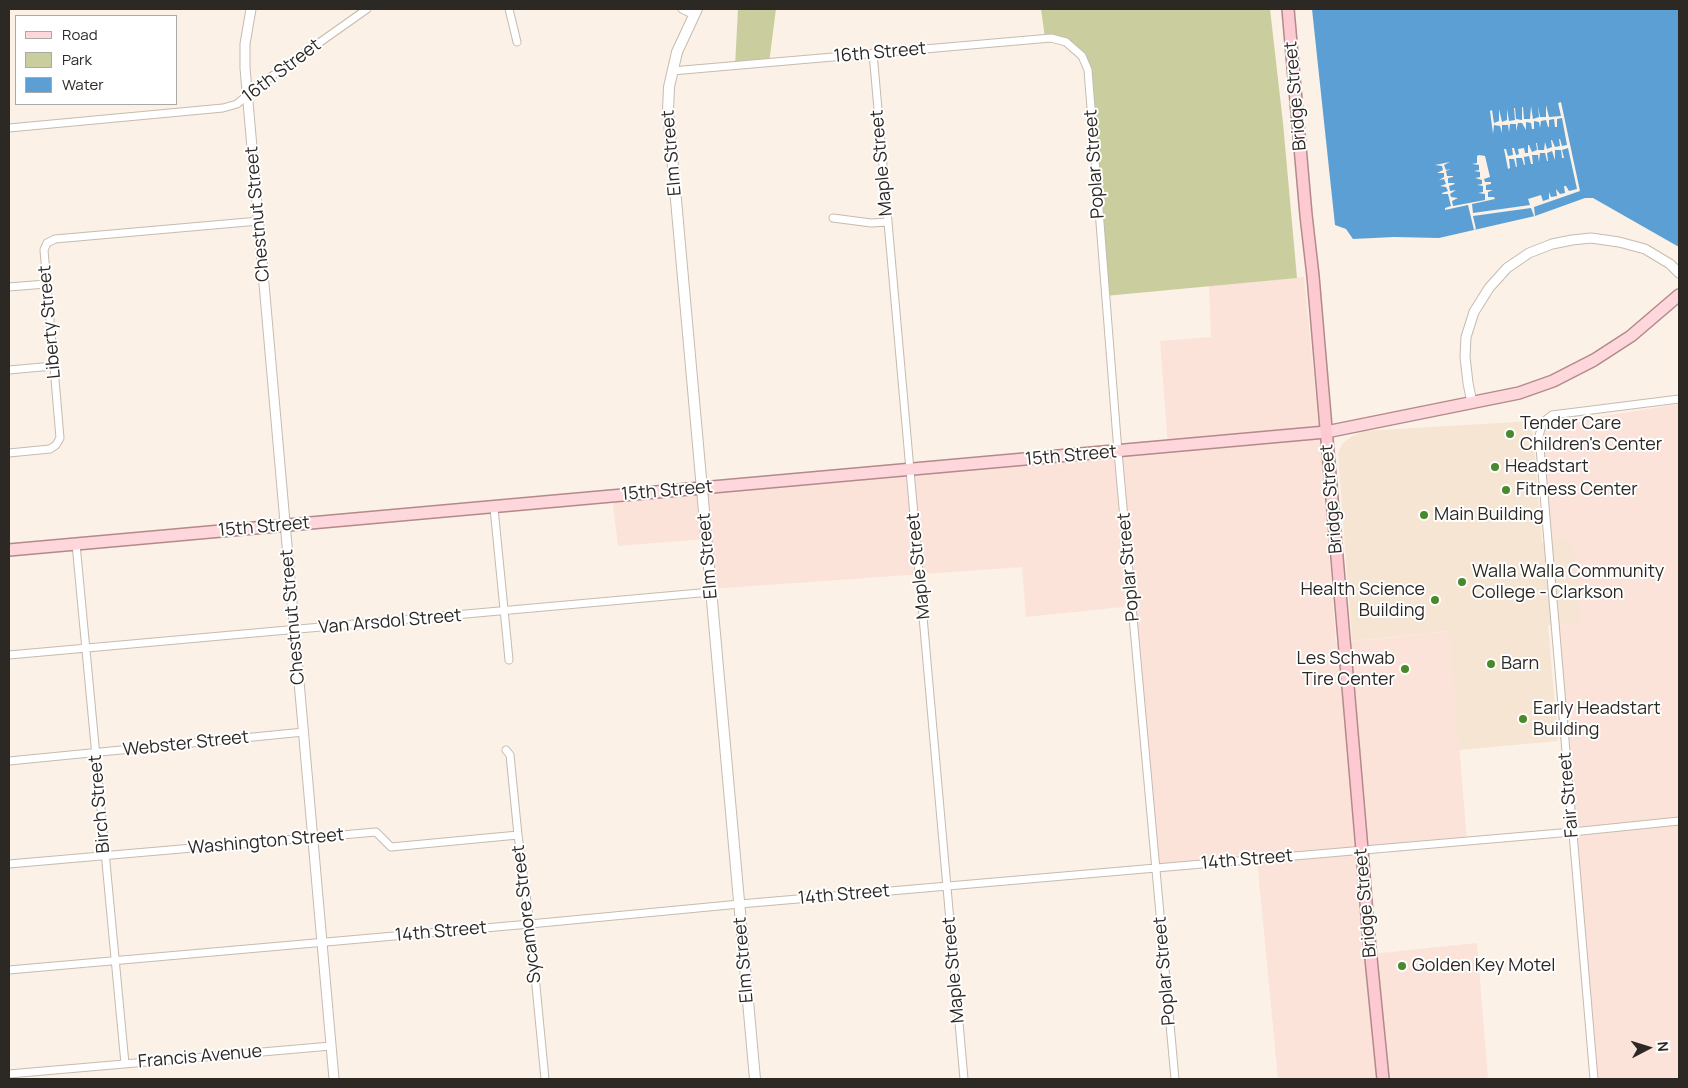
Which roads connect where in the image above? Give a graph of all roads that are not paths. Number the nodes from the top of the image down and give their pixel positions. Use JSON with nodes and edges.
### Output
{"nodes":[{"id":1,"x":251,"y":9,"type":"edge"},
{"id":2,"x":255,"y":9,"type":"edge"},
{"id":3,"x":367,"y":9,"type":"edge"},
{"id":4,"x":509,"y":9,"type":"edge"},
{"id":5,"x":682,"y":9,"type":"edge"},
{"id":6,"x":1288,"y":9,"type":"edge"},
{"id":7,"x":695,"y":12,"type":"edge"},
{"id":8,"x":518,"y":42,"type":"dead end"},
{"id":9,"x":245,"y":44,"type":"junction"},
{"id":10,"x":873,"y":54,"type":"junction"},
{"id":11,"x":1082,"y":56,"type":"joint"},
{"id":12,"x":672,"y":71,"type":"junction"},
{"id":13,"x":247,"y":95,"type":"junction"},
{"id":14,"x":9,"y":128,"type":"edge"},
{"id":15,"x":832,"y":218,"type":"dead end"},
{"id":16,"x":259,"y":221,"type":"junction"},
{"id":17,"x":888,"y":222,"type":"junction"},
{"id":18,"x":1679,"y":273,"type":"edge"},
{"id":19,"x":46,"y":284,"type":"junction"},
{"id":20,"x":9,"y":287,"type":"edge"},
{"id":21,"x":1679,"y":295,"type":"edge"},
{"id":22,"x":53,"y":366,"type":"junction"},
{"id":23,"x":9,"y":370,"type":"edge"},
{"id":24,"x":1679,"y":399,"type":"edge"},
{"id":25,"x":1472,"y":403,"type":"junction"},
{"id":26,"x":1326,"y":432,"type":"junction"},
{"id":27,"x":1118,"y":452,"type":"junction"},
{"id":28,"x":9,"y":453,"type":"edge"},
{"id":29,"x":910,"y":470,"type":"junction"},
{"id":30,"x":702,"y":488,"type":"junction"},
{"id":31,"x":494,"y":508,"type":"junction"},
{"id":32,"x":286,"y":525,"type":"junction"},
{"id":33,"x":76,"y":544,"type":"junction"},
{"id":34,"x":9,"y":550,"type":"edge"},
{"id":35,"x":712,"y":592,"type":"junction"},
{"id":36,"x":504,"y":612,"type":"junction"},
{"id":37,"x":294,"y":630,"type":"junction"},
{"id":38,"x":86,"y":649,"type":"junction"},
{"id":39,"x":9,"y":655,"type":"edge"},
{"id":40,"x":509,"y":660,"type":"dead end"},
{"id":41,"x":304,"y":732,"type":"junction"},
{"id":42,"x":506,"y":750,"type":"dead end"},
{"id":43,"x":96,"y":753,"type":"junction"},
{"id":44,"x":9,"y":761,"type":"edge"},
{"id":45,"x":1679,"y":821,"type":"edge"},
{"id":46,"x":1572,"y":832,"type":"junction"},
{"id":47,"x":518,"y":836,"type":"junction"},
{"id":48,"x":313,"y":837,"type":"junction"},
{"id":49,"x":1362,"y":850,"type":"junction"},
{"id":50,"x":105,"y":856,"type":"junction"},
{"id":51,"x":9,"y":864,"type":"edge"},
{"id":52,"x":1155,"y":868,"type":"junction"},
{"id":53,"x":946,"y":887,"type":"junction"},
{"id":54,"x":740,"y":904,"type":"junction"},
{"id":55,"x":530,"y":924,"type":"junction"},
{"id":56,"x":322,"y":942,"type":"junction"},
{"id":57,"x":115,"y":961,"type":"junction"},
{"id":58,"x":9,"y":970,"type":"edge"},
{"id":59,"x":331,"y":1046,"type":"junction"},
{"id":60,"x":125,"y":1064,"type":"junction"},
{"id":61,"x":9,"y":1074,"type":"edge"},
{"id":62,"x":334,"y":1079,"type":"edge"},
{"id":63,"x":545,"y":1079,"type":"edge"},
{"id":64,"x":755,"y":1079,"type":"edge"},
{"id":65,"x":964,"y":1079,"type":"edge"},
{"id":66,"x":1175,"y":1079,"type":"edge"},
{"id":67,"x":1383,"y":1079,"type":"edge"},
{"id":68,"x":1594,"y":1079,"type":"edge"}],
"edges":[{"from":1,"to":9,"type":"street","name":"Chestnut Street"},
{"from":2,"to":9,"type":"street"},
{"from":3,"to":13,"type":"street","name":"16th Street"},
{"from":4,"to":8,"type":"street"},
{"from":5,"to":7,"type":"street"},
{"from":6,"to":26,"type":"highway","name":"Bridge Street"},
{"from":7,"to":12,"type":"main road","name":"Elm Street"},
{"from":9,"to":13,"type":"street","name":"Chestnut Street"},
{"from":10,"to":11,"type":"street","name":"16th Street"},
{"from":10,"to":12,"type":"street","name":"16th Street"},
{"from":10,"to":17,"type":"street","name":"Maple Street"},
{"from":11,"to":27,"type":"street","name":"Poplar Street"},
{"from":12,"to":30,"type":"main road","name":"Elm Street"},
{"from":13,"to":14,"type":"street","name":"16th Street"},
{"from":13,"to":16,"type":"street","name":"Chestnut Street"},
{"from":15,"to":17,"type":"street"},
{"from":16,"to":19,"type":"street","name":"Liberty Street"},
{"from":16,"to":32,"type":"street","name":"Chestnut Street"},
{"from":17,"to":29,"type":"street","name":"Maple Street"},
{"from":18,"to":25,"type":"street"},
{"from":19,"to":20,"type":"street"},
{"from":19,"to":22,"type":"street","name":"Liberty Street"},
{"from":21,"to":25,"type":"main road","name":"15th Street"},
{"from":22,"to":23,"type":"street"},
{"from":22,"to":28,"type":"street","name":"Liberty Street"},
{"from":24,"to":46,"type":"street","name":"Fair Street"},
{"from":25,"to":26,"type":"main road","name":"15th Street"},
{"from":26,"to":27,"type":"main road","name":"15th Street"},
{"from":26,"to":49,"type":"highway","name":"Bridge Street"},
{"from":27,"to":29,"type":"main road","name":"15th Street"},
{"from":27,"to":52,"type":"street","name":"Poplar Street"},
{"from":29,"to":30,"type":"main road","name":"15th Street"},
{"from":29,"to":53,"type":"street","name":"Maple Street"},
{"from":30,"to":31,"type":"main road","name":"15th Street"},
{"from":30,"to":35,"type":"main road","name":"Elm Street"},
{"from":31,"to":32,"type":"main road","name":"15th Street"},
{"from":31,"to":36,"type":"street"},
{"from":32,"to":33,"type":"main road","name":"15th Street"},
{"from":32,"to":37,"type":"street","name":"Chestnut Street"},
{"from":33,"to":34,"type":"main road","name":"15th Street"},
{"from":33,"to":38,"type":"street","name":"Birch Street"},
{"from":35,"to":36,"type":"street","name":"Van Arsdol Street"},
{"from":35,"to":54,"type":"main road","name":"Elm Street"},
{"from":36,"to":37,"type":"street","name":"Van Arsdol Street"},
{"from":36,"to":40,"type":"street"},
{"from":37,"to":38,"type":"street","name":"Van Arsdol Street"},
{"from":37,"to":41,"type":"street","name":"Chestnut Street"},
{"from":38,"to":39,"type":"street","name":"Van Arsdol Street"},
{"from":38,"to":43,"type":"street","name":"Birch Street"},
{"from":41,"to":43,"type":"street","name":"Webster Street"},
{"from":41,"to":48,"type":"street","name":"Chestnut Street"},
{"from":42,"to":47,"type":"street","name":"Sycamore Street"},
{"from":43,"to":44,"type":"street","name":"Webster Street"},
{"from":43,"to":50,"type":"street","name":"Birch Street"},
{"from":45,"to":46,"type":"street","name":"14th Street"},
{"from":46,"to":49,"type":"street","name":"14th Street"},
{"from":46,"to":68,"type":"street","name":"Fair Street"},
{"from":47,"to":48,"type":"street","name":"Washington Street"},
{"from":47,"to":55,"type":"street","name":"Sycamore Street"},
{"from":48,"to":50,"type":"street","name":"Washington Street"},
{"from":48,"to":56,"type":"street","name":"Chestnut Street"},
{"from":49,"to":52,"type":"street","name":"14th Street"},
{"from":49,"to":67,"type":"highway","name":"Bridge Street"},
{"from":50,"to":51,"type":"street","name":"Washington Street"},
{"from":50,"to":57,"type":"street","name":"Birch Street"},
{"from":52,"to":53,"type":"street","name":"14th Street"},
{"from":52,"to":66,"type":"street","name":"Poplar Street"},
{"from":53,"to":54,"type":"street","name":"14th Street"},
{"from":53,"to":65,"type":"street","name":"Maple Street"},
{"from":54,"to":55,"type":"street","name":"14th Street"},
{"from":54,"to":64,"type":"main road","name":"Elm Street"},
{"from":55,"to":56,"type":"street","name":"14th Street"},
{"from":55,"to":63,"type":"street","name":"Sycamore Street"},
{"from":56,"to":57,"type":"street","name":"14th Street"},
{"from":56,"to":59,"type":"street","name":"Chestnut Street"},
{"from":57,"to":58,"type":"street","name":"14th Street"},
{"from":57,"to":60,"type":"street","name":"Birch Street"},
{"from":59,"to":60,"type":"street","name":"Francis Avenue"},
{"from":59,"to":62,"type":"street","name":"Chestnut Street"},
{"from":60,"to":61,"type":"street","name":"Francis Avenue"}]}
